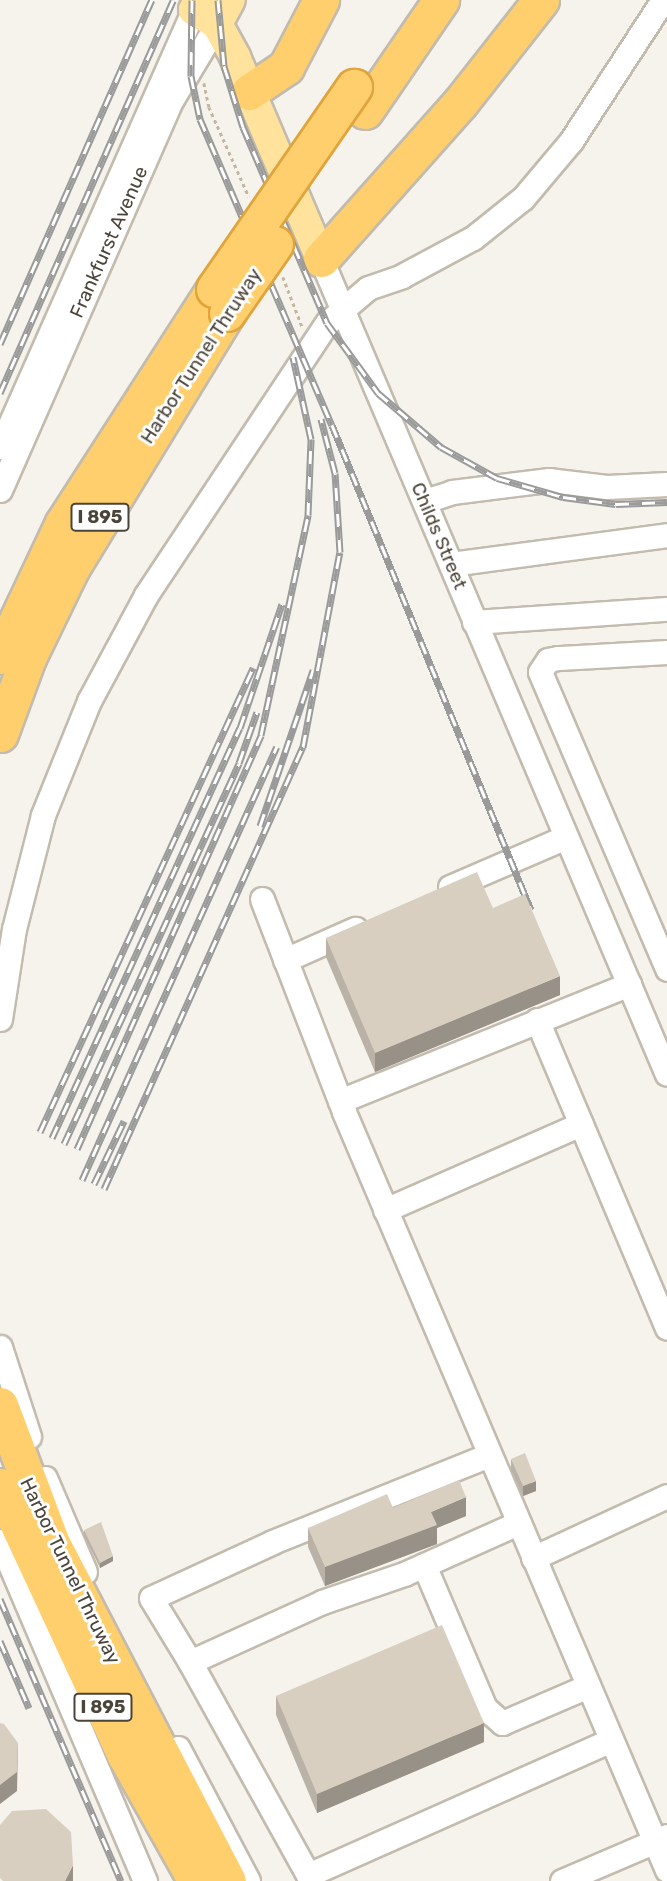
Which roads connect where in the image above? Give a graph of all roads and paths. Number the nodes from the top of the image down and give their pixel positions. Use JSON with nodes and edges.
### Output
{"nodes":[{"id":1,"x":321,"y":0,"type":"edge"},
{"id":2,"x":412,"y":0,"type":"edge"},
{"id":3,"x":441,"y":0,"type":"edge"},
{"id":4,"x":541,"y":0,"type":"edge"},
{"id":5,"x":663,"y":0,"type":"edge"},
{"id":6,"x":210,"y":9,"type":"edge"},
{"id":7,"x":249,"y":92,"type":"junction"},
{"id":8,"x":360,"y":99,"type":"junction"},
{"id":9,"x":321,"y":260,"type":"junction"},
{"id":10,"x":221,"y":301,"type":"junction"},
{"id":11,"x":341,"y":308,"type":"junction"},
{"id":12,"x":0,"y":447,"type":"edge"},
{"id":13,"x":667,"y":484,"type":"edge"},
{"id":14,"x":0,"y":490,"type":"edge"},
{"id":15,"x":425,"y":502,"type":"junction"},
{"id":16,"x":667,"y":535,"type":"edge"},
{"id":17,"x":451,"y":564,"type":"junction"},
{"id":18,"x":667,"y":609,"type":"edge"},
{"id":19,"x":474,"y":622,"type":"junction"},
{"id":20,"x":667,"y":652,"type":"edge"},
{"id":21,"x":0,"y":656,"type":"edge"},
{"id":22,"x":0,"y":734,"type":"edge"},
{"id":23,"x":566,"y":837,"type":"junction"},
{"id":24,"x":262,"y":899,"type":"dead end"},
{"id":25,"x":422,"y":900,"type":"edge"},
{"id":26,"x":373,"y":921,"type":"edge"},
{"id":27,"x":285,"y":960,"type":"junction"},
{"id":28,"x":667,"y":969,"type":"edge"},
{"id":29,"x":629,"y":984,"type":"junction"},
{"id":30,"x":0,"y":1019,"type":"edge"},
{"id":31,"x":537,"y":1020,"type":"junction"},
{"id":32,"x":667,"y":1074,"type":"edge"},
{"id":33,"x":340,"y":1101,"type":"junction"},
{"id":34,"x":581,"y":1124,"type":"junction"},
{"id":35,"x":385,"y":1210,"type":"junction"},
{"id":36,"x":667,"y":1328,"type":"edge"},
{"id":37,"x":0,"y":1347,"type":"edge"},
{"id":38,"x":0,"y":1405,"type":"edge"},
{"id":39,"x":489,"y":1455,"type":"junction"},
{"id":40,"x":0,"y":1486,"type":"edge"},
{"id":41,"x":667,"y":1496,"type":"edge"},
{"id":42,"x":518,"y":1523,"type":"junction"},
{"id":43,"x":24,"y":1527,"type":"edge"},
{"id":44,"x":533,"y":1558,"type":"junction"},
{"id":45,"x":424,"y":1565,"type":"junction"},
{"id":46,"x":190,"y":1662,"type":"junction"},
{"id":47,"x":588,"y":1686,"type":"junction"},
{"id":48,"x":611,"y":1740,"type":"junction"},
{"id":49,"x":661,"y":1838,"type":"edge"},
{"id":50,"x":667,"y":1870,"type":"edge"},
{"id":51,"x":145,"y":1881,"type":"edge"},
{"id":52,"x":196,"y":1881,"type":"edge"},
{"id":53,"x":228,"y":1881,"type":"edge"},
{"id":54,"x":248,"y":1881,"type":"edge"},
{"id":55,"x":562,"y":1881,"type":"edge"}],
"edges":[{"from":1,"to":7,"type":"highway"},
{"from":2,"to":8,"type":"highway","name":"Harbor Tunnel Thruway","number":"I 895"},
{"from":3,"to":8,"type":"highway","name":"Harbor Tunnel Thruway","number":"I 895"},
{"from":4,"to":9,"type":"highway"},
{"from":5,"to":11,"type":"street"},
{"from":6,"to":7,"type":"main road","name":"Childs Street"},
{"from":6,"to":12,"type":"street","name":"Frankfurst Avenue"},
{"from":6,"to":14,"type":"street","name":"Frankfurst Avenue"},
{"from":7,"to":9,"type":"main road","name":"Childs Street"},
{"from":8,"to":10,"type":"highway","name":"Harbor Tunnel Thruway","number":"I 895","bridge":true},
{"from":9,"to":11,"type":"street","name":"Childs Street"},
{"from":10,"to":21,"type":"highway","name":"Harbor Tunnel Thruway","number":"I 895"},
{"from":10,"to":22,"type":"highway","name":"Harbor Tunnel Thruway","number":"I 895"},
{"from":11,"to":15,"type":"street","name":"Childs Street"},
{"from":11,"to":30,"type":"street"},
{"from":13,"to":15,"type":"street"},
{"from":15,"to":17,"type":"street","name":"Childs Street"},
{"from":16,"to":17,"type":"street"},
{"from":17,"to":19,"type":"street","name":"Childs Street"},
{"from":18,"to":19,"type":"street"},
{"from":19,"to":23,"type":"street","name":"Childs Street"},
{"from":20,"to":28,"type":"street"},
{"from":23,"to":25,"type":"street"},
{"from":23,"to":29,"type":"street","name":"Childs Street"},
{"from":24,"to":27,"type":"street"},
{"from":26,"to":27,"type":"street"},
{"from":27,"to":33,"type":"street"},
{"from":29,"to":31,"type":"street"},
{"from":29,"to":32,"type":"street","name":"Childs Street"},
{"from":31,"to":33,"type":"street"},
{"from":31,"to":34,"type":"street"},
{"from":33,"to":35,"type":"street"},
{"from":34,"to":35,"type":"street"},
{"from":34,"to":36,"type":"street"},
{"from":35,"to":39,"type":"street"},
{"from":37,"to":43,"type":"street"},
{"from":38,"to":43,"type":"highway","name":"Harbor Tunnel Thruway","number":"I 895"},
{"from":39,"to":42,"type":"street"},
{"from":39,"to":46,"type":"street"},
{"from":40,"to":43,"type":"highway","name":"Harbor Tunnel Thruway","number":"I 895"},
{"from":41,"to":44,"type":"street"},
{"from":42,"to":44,"type":"street"},
{"from":42,"to":45,"type":"street"},
{"from":43,"to":51,"type":"street"},
{"from":43,"to":52,"type":"highway","name":"Harbor Tunnel Thruway","number":"I 895"},
{"from":43,"to":53,"type":"highway","name":"Harbor Tunnel Thruway","number":"I 895"},
{"from":43,"to":54,"type":"street"},
{"from":44,"to":47,"type":"street"},
{"from":45,"to":46,"type":"street"},
{"from":45,"to":47,"type":"street"},
{"from":46,"to":48,"type":"street"},
{"from":47,"to":48,"type":"street"},
{"from":48,"to":49,"type":"street"},
{"from":49,"to":50,"type":"street"},
{"from":49,"to":55,"type":"street"}]}
